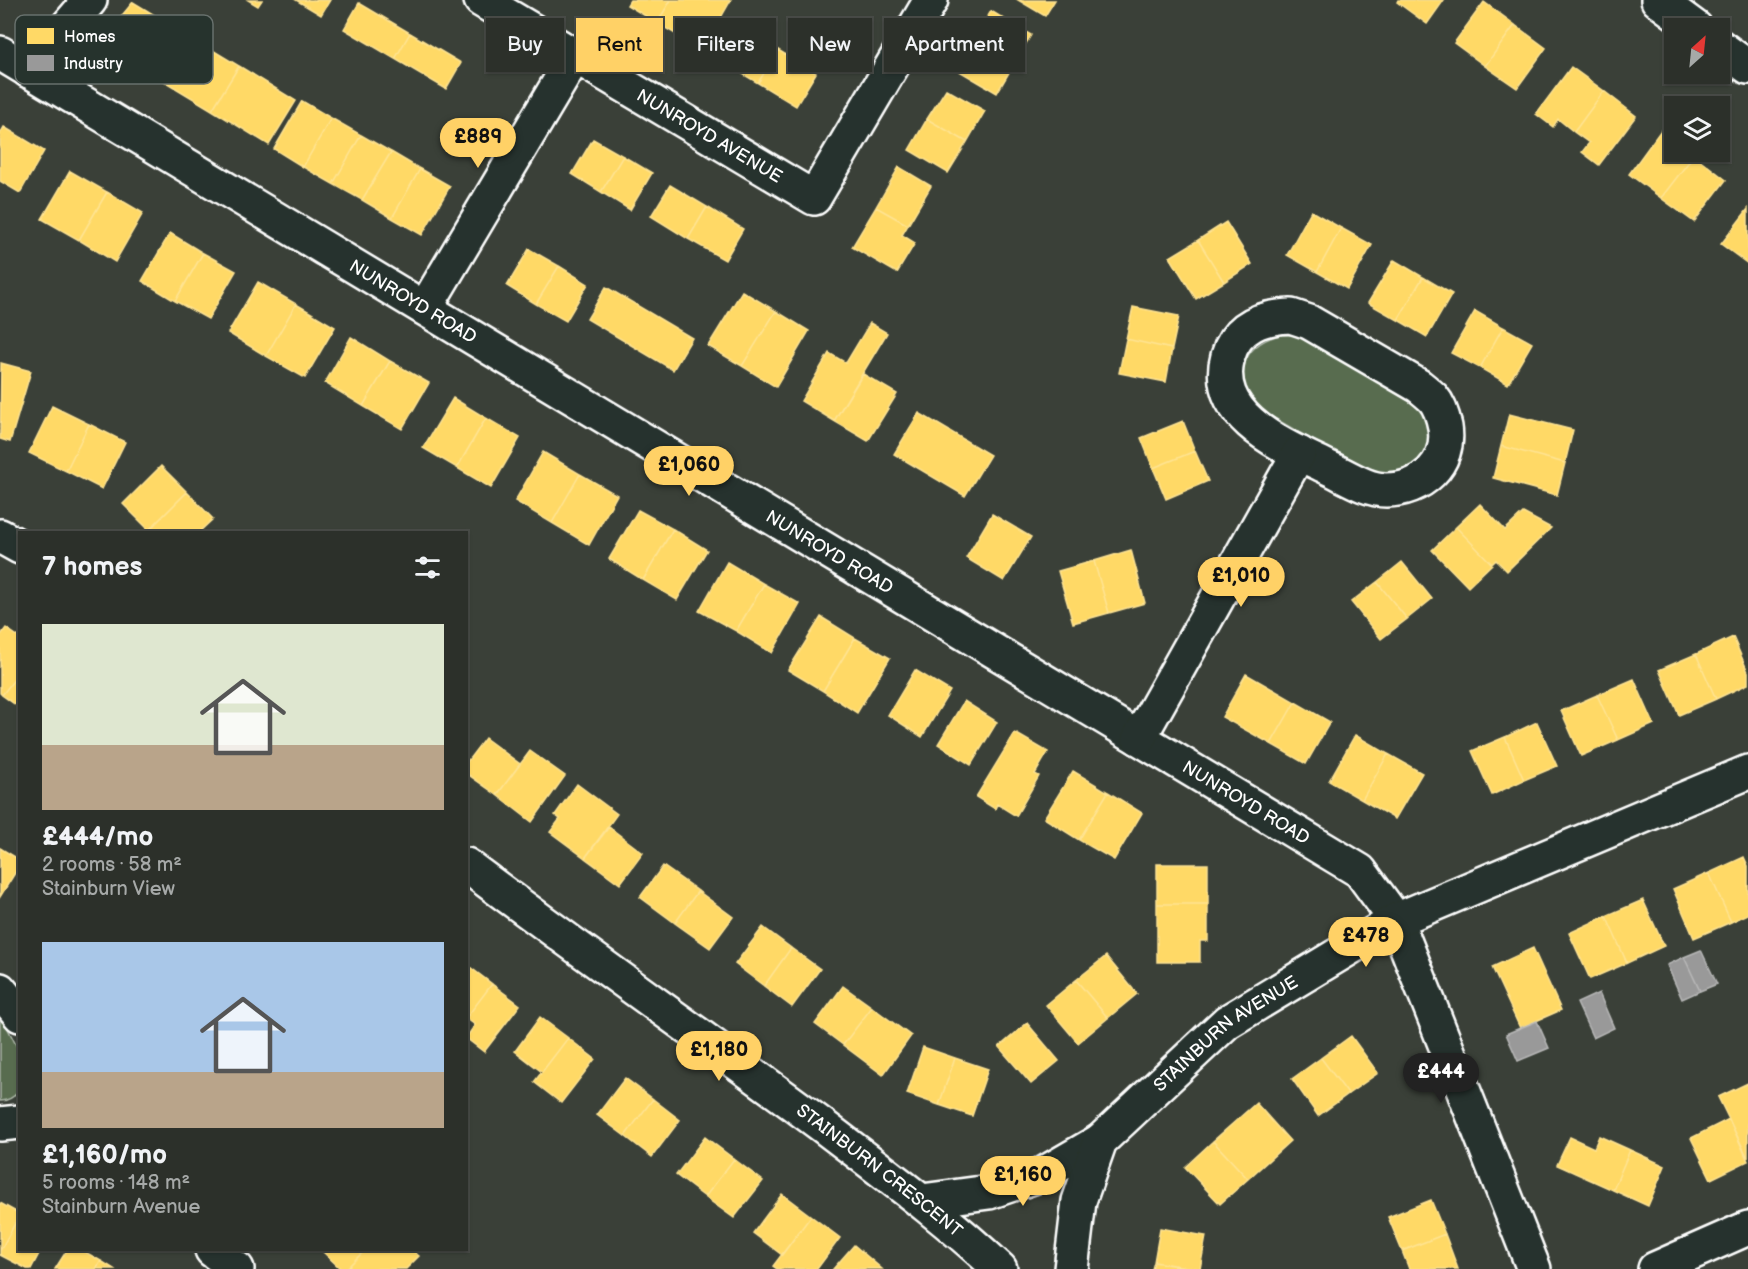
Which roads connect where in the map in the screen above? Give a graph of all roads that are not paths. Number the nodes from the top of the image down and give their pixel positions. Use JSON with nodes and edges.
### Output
{"nodes":[{"id":1,"x":90,"y":0,"type":"edge"},
{"id":2,"x":481,"y":0,"type":"edge"},
{"id":3,"x":931,"y":0,"type":"edge"},
{"id":4,"x":1658,"y":0,"type":"edge"},
{"id":5,"x":77,"y":15,"type":"edge"},
{"id":6,"x":1682,"y":18,"type":"edge"},
{"id":7,"x":0,"y":53,"type":"edge"},
{"id":8,"x":1730,"y":53,"type":"edge"},
{"id":9,"x":575,"y":56,"type":"junction"},
{"id":10,"x":15,"y":62,"type":"edge"},
{"id":11,"x":1748,"y":67,"type":"edge"},
{"id":12,"x":51,"y":84,"type":"edge"},
{"id":13,"x":425,"y":309,"type":"junction"},
{"id":14,"x":1299,"y":453,"type":"junction"},
{"id":15,"x":0,"y":536,"type":"edge"},
{"id":16,"x":18,"y":546,"type":"edge"},
{"id":17,"x":1139,"y":738,"type":"junction"},
{"id":18,"x":1748,"y":772,"type":"edge"},
{"id":19,"x":468,"y":867,"type":"edge"},
{"id":20,"x":1396,"y":920,"type":"junction"},
{"id":21,"x":0,"y":990,"type":"edge"},
{"id":22,"x":18,"y":1012,"type":"edge"},
{"id":23,"x":18,"y":1122,"type":"edge"},
{"id":24,"x":0,"y":1124,"type":"edge"},
{"id":25,"x":1100,"y":1141,"type":"junction"},
{"id":26,"x":922,"y":1201,"type":"junction"},
{"id":27,"x":1748,"y":1228,"type":"edge"},
{"id":28,"x":213,"y":1251,"type":"edge"},
{"id":29,"x":237,"y":1269,"type":"edge"},
{"id":30,"x":1000,"y":1269,"type":"edge"},
{"id":31,"x":1071,"y":1269,"type":"edge"},
{"id":32,"x":1534,"y":1269,"type":"edge"},
{"id":33,"x":1655,"y":1269,"type":"edge"}],
"edges":[{"from":1,"to":5,"type":"street"},
{"from":2,"to":9,"type":"street","name":"NUNROYD AVENUE"},
{"from":3,"to":9,"type":"street","name":"NUNROYD AVENUE"},
{"from":4,"to":6,"type":"street"},
{"from":7,"to":10,"type":"street","name":"NUNROYD ROAD"},
{"from":8,"to":11,"type":"street"},
{"from":9,"to":13,"type":"street"},
{"from":12,"to":13,"type":"street","name":"NUNROYD ROAD"},
{"from":13,"to":17,"type":"street","name":"NUNROYD ROAD"},
{"from":14,"to":14,"type":"street"},
{"from":14,"to":17,"type":"street"},
{"from":15,"to":16,"type":"street"},
{"from":17,"to":20,"type":"street","name":"NUNROYD ROAD"},
{"from":18,"to":20,"type":"street","name":"STAINBURN AVENUE"},
{"from":19,"to":26,"type":"street","name":"STAINBURN CRESCENT"},
{"from":20,"to":25,"type":"street","name":"STAINBURN AVENUE"},
{"from":20,"to":32,"type":"street","name":"NUNROYD ROAD"},
{"from":21,"to":22,"type":"street"},
{"from":23,"to":24,"type":"street"},
{"from":25,"to":26,"type":"street"},
{"from":25,"to":31,"type":"street","name":"STAINBURN AVENUE"},
{"from":26,"to":30,"type":"street","name":"STAINBURN CRESCENT"},
{"from":27,"to":33,"type":"street"},
{"from":28,"to":29,"type":"street"}]}
